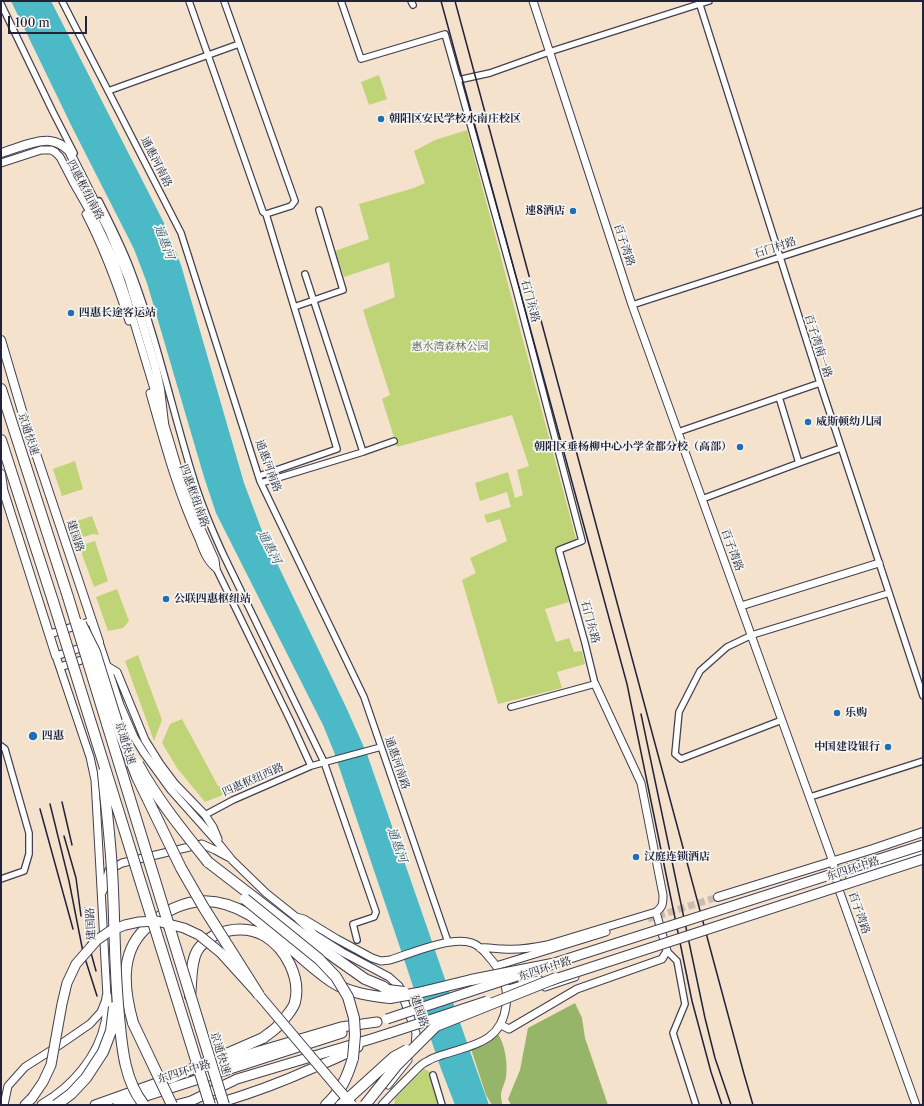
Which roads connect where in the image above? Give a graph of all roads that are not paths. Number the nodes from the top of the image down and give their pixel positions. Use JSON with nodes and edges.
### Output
{"nodes":[{"id":1,"x":62,"y":1,"type":"edge"},
{"id":2,"x":189,"y":1,"type":"edge"},
{"id":3,"x":224,"y":1,"type":"edge"},
{"id":4,"x":341,"y":1,"type":"edge"},
{"id":5,"x":533,"y":1,"type":"edge"},
{"id":6,"x":709,"y":1,"type":"edge"},
{"id":7,"x":699,"y":2,"type":"edge"},
{"id":8,"x":1,"y":4,"type":"edge"},
{"id":9,"x":239,"y":44,"type":"junction"},
{"id":10,"x":550,"y":52,"type":"junction"},
{"id":11,"x":208,"y":55,"type":"junction"},
{"id":12,"x":458,"y":80,"type":"junction"},
{"id":13,"x":108,"y":91,"type":"junction"},
{"id":14,"x":55,"y":152,"type":"junction"},
{"id":15,"x":1,"y":153,"type":"edge"},
{"id":16,"x":1,"y":163,"type":"edge"},
{"id":17,"x":319,"y":210,"type":"dead end"},
{"id":18,"x":923,"y":211,"type":"edge"},
{"id":19,"x":266,"y":214,"type":"junction"},
{"id":20,"x":779,"y":257,"type":"junction"},
{"id":21,"x":305,"y":274,"type":"dead end"},
{"id":22,"x":313,"y":300,"type":"junction"},
{"id":23,"x":632,"y":305,"type":"junction"},
{"id":24,"x":294,"y":307,"type":"junction"},
{"id":25,"x":1,"y":340,"type":"edge"},
{"id":26,"x":820,"y":383,"type":"junction"},
{"id":27,"x":1,"y":389,"type":"edge"},
{"id":28,"x":779,"y":397,"type":"junction"},
{"id":29,"x":164,"y":423,"type":"junction"},
{"id":30,"x":678,"y":432,"type":"junction"},
{"id":31,"x":1,"y":440,"type":"edge"},
{"id":32,"x":394,"y":441,"type":"dead end"},
{"id":33,"x":841,"y":448,"type":"junction"},
{"id":34,"x":363,"y":452,"type":"junction"},
{"id":35,"x":799,"y":463,"type":"junction"},
{"id":36,"x":1,"y":474,"type":"edge"},
{"id":37,"x":259,"y":476,"type":"junction"},
{"id":38,"x":261,"y":483,"type":"junction"},
{"id":39,"x":2,"y":486,"type":"edge"},
{"id":40,"x":702,"y":500,"type":"junction"},
{"id":41,"x":879,"y":563,"type":"junction"},
{"id":42,"x":216,"y":568,"type":"junction"},
{"id":43,"x":889,"y":593,"type":"junction"},
{"id":44,"x":68,"y":597,"type":"junction"},
{"id":45,"x":741,"y":606,"type":"junction"},
{"id":46,"x":92,"y":621,"type":"junction"},
{"id":47,"x":50,"y":634,"type":"junction"},
{"id":48,"x":752,"y":636,"type":"junction"},
{"id":49,"x":99,"y":642,"type":"junction"},
{"id":50,"x":102,"y":653,"type":"junction"},
{"id":51,"x":56,"y":656,"type":"junction"},
{"id":52,"x":107,"y":666,"type":"junction"},
{"id":53,"x":60,"y":667,"type":"junction"},
{"id":54,"x":595,"y":684,"type":"junction"},
{"id":55,"x":923,"y":696,"type":"edge"},
{"id":56,"x":511,"y":707,"type":"dead end"},
{"id":57,"x":782,"y":720,"type":"junction"},
{"id":58,"x":121,"y":735,"type":"junction"},
{"id":59,"x":381,"y":746,"type":"junction"},
{"id":60,"x":3,"y":748,"type":"edge"},
{"id":61,"x":101,"y":753,"type":"junction"},
{"id":62,"x":923,"y":761,"type":"edge"},
{"id":63,"x":324,"y":762,"type":"junction"},
{"id":64,"x":312,"y":766,"type":"junction"},
{"id":65,"x":810,"y":797,"type":"junction"},
{"id":66,"x":205,"y":815,"type":"junction"},
{"id":67,"x":923,"y":832,"type":"edge"},
{"id":68,"x":923,"y":842,"type":"edge"},
{"id":69,"x":220,"y":844,"type":"junction"},
{"id":70,"x":923,"y":845,"type":"edge"},
{"id":71,"x":923,"y":852,"type":"edge"},
{"id":72,"x":923,"y":859,"type":"edge"},
{"id":73,"x":232,"y":860,"type":"junction"},
{"id":74,"x":208,"y":862,"type":"junction"},
{"id":75,"x":923,"y":863,"type":"edge"},
{"id":76,"x":834,"y":866,"type":"junction"},
{"id":77,"x":1,"y":879,"type":"edge"},
{"id":78,"x":839,"y":886,"type":"junction"},
{"id":79,"x":718,"y":897,"type":"tunnel mouth"},
{"id":80,"x":101,"y":904,"type":"junction"},
{"id":81,"x":723,"y":910,"type":"dead end"},
{"id":82,"x":656,"y":912,"type":"junction"},
{"id":83,"x":290,"y":917,"type":"junction"},
{"id":84,"x":648,"y":919,"type":"tunnel mouth"},
{"id":85,"x":727,"y":922,"type":"dead end"},
{"id":86,"x":268,"y":934,"type":"junction"},
{"id":87,"x":357,"y":940,"type":"dead end"},
{"id":88,"x":657,"y":942,"type":"junction"},
{"id":89,"x":445,"y":943,"type":"junction"},
{"id":90,"x":280,"y":944,"type":"junction"},
{"id":91,"x":480,"y":948,"type":"junction"},
{"id":92,"x":667,"y":951,"type":"junction"},
{"id":93,"x":552,"y":964,"type":"junction"},
{"id":94,"x":496,"y":966,"type":"junction"},
{"id":95,"x":556,"y":978,"type":"junction"},
{"id":96,"x":504,"y":982,"type":"junction"},
{"id":97,"x":116,"y":987,"type":"junction"},
{"id":98,"x":507,"y":990,"type":"junction"},
{"id":99,"x":389,"y":994,"type":"junction"},
{"id":100,"x":259,"y":995,"type":"junction"},
{"id":101,"x":107,"y":997,"type":"junction"},
{"id":102,"x":190,"y":998,"type":"junction"},
{"id":103,"x":507,"y":1000,"type":"junction"},
{"id":104,"x":377,"y":1022,"type":"junction"},
{"id":105,"x":501,"y":1025,"type":"junction"},
{"id":106,"x":371,"y":1039,"type":"junction"},
{"id":107,"x":422,"y":1041,"type":"junction"},
{"id":108,"x":433,"y":1075,"type":"dead end"},
{"id":109,"x":171,"y":1078,"type":"junction"},
{"id":110,"x":4,"y":1105,"type":"edge"},
{"id":111,"x":25,"y":1105,"type":"edge"},
{"id":112,"x":42,"y":1105,"type":"edge"},
{"id":113,"x":56,"y":1105,"type":"edge"},
{"id":114,"x":95,"y":1105,"type":"edge"},
{"id":115,"x":118,"y":1105,"type":"edge"},
{"id":116,"x":144,"y":1105,"type":"edge"},
{"id":117,"x":172,"y":1105,"type":"edge"},
{"id":118,"x":176,"y":1105,"type":"edge"},
{"id":119,"x":211,"y":1105,"type":"edge"},
{"id":120,"x":224,"y":1105,"type":"edge"},
{"id":121,"x":326,"y":1105,"type":"edge"},
{"id":122,"x":341,"y":1105,"type":"edge"},
{"id":123,"x":352,"y":1105,"type":"edge"},
{"id":124,"x":364,"y":1105,"type":"edge"},
{"id":125,"x":371,"y":1105,"type":"edge"},
{"id":126,"x":382,"y":1105,"type":"edge"},
{"id":127,"x":442,"y":1105,"type":"edge"},
{"id":128,"x":696,"y":1105,"type":"edge"},
{"id":129,"x":916,"y":1105,"type":"edge"}],
"edges":[{"from":1,"to":13,"type":"street","name":"通惠河南路"},
{"from":2,"to":11,"type":"street"},
{"from":3,"to":9,"type":"street"},
{"from":4,"to":12,"type":"street"},
{"from":5,"to":10,"type":"street","name":"百子湾路"},
{"from":6,"to":7,"type":"street"},
{"from":7,"to":10,"type":"street"},
{"from":7,"to":20,"type":"street","name":"百子湾南一路"},
{"from":8,"to":63,"type":"street"},
{"from":9,"to":11,"type":"street"},
{"from":9,"to":19,"type":"street"},
{"from":10,"to":12,"type":"street"},
{"from":10,"to":23,"type":"street","name":"百子湾路"},
{"from":11,"to":13,"type":"street"},
{"from":11,"to":19,"type":"street"},
{"from":12,"to":54,"type":"street","name":"石门东路"},
{"from":13,"to":37,"type":"street","name":"通惠河南路"},
{"from":14,"to":16,"type":"street"},
{"from":14,"to":29,"type":"street","name":"四惠枢纽南路"},
{"from":14,"to":42,"type":"street","name":"四惠枢纽南路"},
{"from":15,"to":29,"type":"main road"},
{"from":17,"to":22,"type":"street"},
{"from":18,"to":20,"type":"street","name":"石门村路"},
{"from":19,"to":24,"type":"street"},
{"from":20,"to":23,"type":"street","name":"石门村路"},
{"from":20,"to":26,"type":"street","name":"百子湾南一路"},
{"from":21,"to":22,"type":"street"},
{"from":22,"to":24,"type":"street"},
{"from":22,"to":34,"type":"street"},
{"from":23,"to":30,"type":"street","name":"百子湾路"},
{"from":24,"to":37,"type":"street"},
{"from":25,"to":46,"type":"main road","name":"建国路"},
{"from":26,"to":28,"type":"street"},
{"from":26,"to":33,"type":"street","name":"百子湾南一路"},
{"from":27,"to":44,"type":"highway","name":"京通快速"},
{"from":28,"to":30,"type":"street"},
{"from":28,"to":35,"type":"street"},
{"from":29,"to":42,"type":"street","name":"四惠枢纽南路"},
{"from":30,"to":40,"type":"street","name":"百子湾路"},
{"from":31,"to":61,"type":"highway","bridge":true},
{"from":32,"to":34,"type":"street"},
{"from":33,"to":35,"type":"street"},
{"from":33,"to":41,"type":"street","name":"百子湾南一路"},
{"from":34,"to":38,"type":"street"},
{"from":35,"to":40,"type":"street"},
{"from":36,"to":39,"type":"main road"},
{"from":37,"to":38,"type":"street","name":"通惠河南路"},
{"from":38,"to":59,"type":"street","name":"通惠河南路"},
{"from":39,"to":47,"type":"main road"},
{"from":40,"to":45,"type":"street","name":"百子湾路"},
{"from":41,"to":43,"type":"street","name":"百子湾南一路"},
{"from":41,"to":45,"type":"street"},
{"from":42,"to":64,"type":"street","name":"四惠枢纽南路"},
{"from":43,"to":48,"type":"street"},
{"from":43,"to":55,"type":"street","name":"百子湾南一路"},
{"from":44,"to":58,"type":"highway","bridge":true},
{"from":44,"to":102,"type":"highway","name":"京通快速","bridge":true},
{"from":45,"to":48,"type":"street","name":"百子湾路"},
{"from":46,"to":47,"type":"street"},
{"from":46,"to":49,"type":"main road","name":"建国路"},
{"from":47,"to":51,"type":"main road"},
{"from":48,"to":57,"type":"street","name":"百子湾路"},
{"from":48,"to":57,"type":"street"},
{"from":49,"to":50,"type":"street","name":"建国路"},
{"from":49,"to":51,"type":"street"},
{"from":50,"to":52,"type":"street","name":"建国路"},
{"from":50,"to":53,"type":"street"},
{"from":51,"to":53,"type":"street"},
{"from":52,"to":66,"type":"street"},
{"from":52,"to":69,"type":"street","name":"建国路"},
{"from":53,"to":80,"type":"street","name":"建国路"},
{"from":54,"to":56,"type":"street"},
{"from":54,"to":82,"type":"street"},
{"from":57,"to":65,"type":"street","name":"百子湾路"},
{"from":58,"to":74,"type":"highway","bridge":true},
{"from":58,"to":100,"type":"highway","bridge":true},
{"from":59,"to":63,"type":"street","name":"四惠枢纽西路"},
{"from":59,"to":89,"type":"street","name":"通惠河南路"},
{"from":60,"to":77,"type":"street"},
{"from":61,"to":97,"type":"highway","bridge":true},
{"from":61,"to":119,"type":"highway","bridge":true},
{"from":62,"to":65,"type":"street"},
{"from":63,"to":64,"type":"street","name":"四惠枢纽西路"},
{"from":63,"to":87,"type":"street"},
{"from":64,"to":66,"type":"street","name":"四惠枢纽西路"},
{"from":65,"to":76,"type":"street","name":"百子湾路"},
{"from":66,"to":69,"type":"street"},
{"from":67,"to":76,"type":"main road","name":"东四环中路"},
{"from":68,"to":76,"type":"main road","name":"东四环中路"},
{"from":69,"to":73,"type":"street","name":"建国路"},
{"from":70,"to":93,"type":"highway","name":"东四环中路","bridge":true},
{"from":71,"to":78,"type":"main road","name":"东四环中路"},
{"from":72,"to":95,"type":"highway","name":"东四环中路","bridge":true},
{"from":73,"to":80,"type":"street"},
{"from":73,"to":83,"type":"street","name":"建国路"},
{"from":74,"to":83,"type":"highway"},
{"from":74,"to":121,"type":"highway","bridge":true},
{"from":75,"to":78,"type":"street","name":"东四环中路"},
{"from":76,"to":78,"type":"street","name":"百子湾路"},
{"from":76,"to":79,"type":"main road","name":"东四环中路"},
{"from":76,"to":81,"type":"main road","name":"东四环中路"},
{"from":78,"to":85,"type":"main road","name":"东四环中路"},
{"from":78,"to":129,"type":"street","name":"百子湾路"},
{"from":80,"to":101,"type":"street","name":"建国路"},
{"from":82,"to":91,"type":"street"},
{"from":82,"to":92,"type":"street"},
{"from":83,"to":89,"type":"street"},
{"from":83,"to":99,"type":"highway"},
{"from":83,"to":125,"type":"street","name":"建国路"},
{"from":84,"to":94,"type":"street","name":"东四环中路"},
{"from":86,"to":90,"type":"highway"},
{"from":86,"to":102,"type":"highway","bridge":true},
{"from":86,"to":117,"type":"highway","bridge":true},
{"from":88,"to":96,"type":"main road","name":"东四环中路"},
{"from":88,"to":98,"type":"main road","name":"东四环中路"},
{"from":88,"to":103,"type":"street","name":"东四环中路"},
{"from":89,"to":91,"type":"street"},
{"from":90,"to":99,"type":"highway"},
{"from":90,"to":109,"type":"highway"},
{"from":91,"to":94,"type":"street"},
{"from":92,"to":105,"type":"street"},
{"from":92,"to":128,"type":"street"},
{"from":93,"to":99,"type":"highway","bridge":true},
{"from":93,"to":104,"type":"highway","name":"东四环中路","bridge":true},
{"from":94,"to":96,"type":"street"},
{"from":95,"to":106,"type":"highway","name":"东四环中路","bridge":true},
{"from":95,"to":107,"type":"highway","bridge":true},
{"from":96,"to":98,"type":"street"},
{"from":97,"to":113,"type":"highway","bridge":true},
{"from":97,"to":116,"type":"highway","bridge":true},
{"from":98,"to":103,"type":"street"},
{"from":100,"to":111,"type":"highway","bridge":true},
{"from":100,"to":123,"type":"highway","bridge":true},
{"from":101,"to":110,"type":"street","name":"建国路"},
{"from":101,"to":112,"type":"highway"},
{"from":102,"to":120,"type":"highway","name":"京通快速","bridge":true},
{"from":103,"to":105,"type":"street"},
{"from":104,"to":109,"type":"highway"},
{"from":104,"to":115,"type":"highway","name":"东四环中路"},
{"from":105,"to":126,"type":"street"},
{"from":106,"to":118,"type":"highway","name":"东四环中路"},
{"from":106,"to":119,"type":"highway"},
{"from":107,"to":122,"type":"highway","bridge":true},
{"from":107,"to":124,"type":"highway","bridge":true},
{"from":108,"to":127,"type":"street"},
{"from":109,"to":114,"type":"highway"}]}
